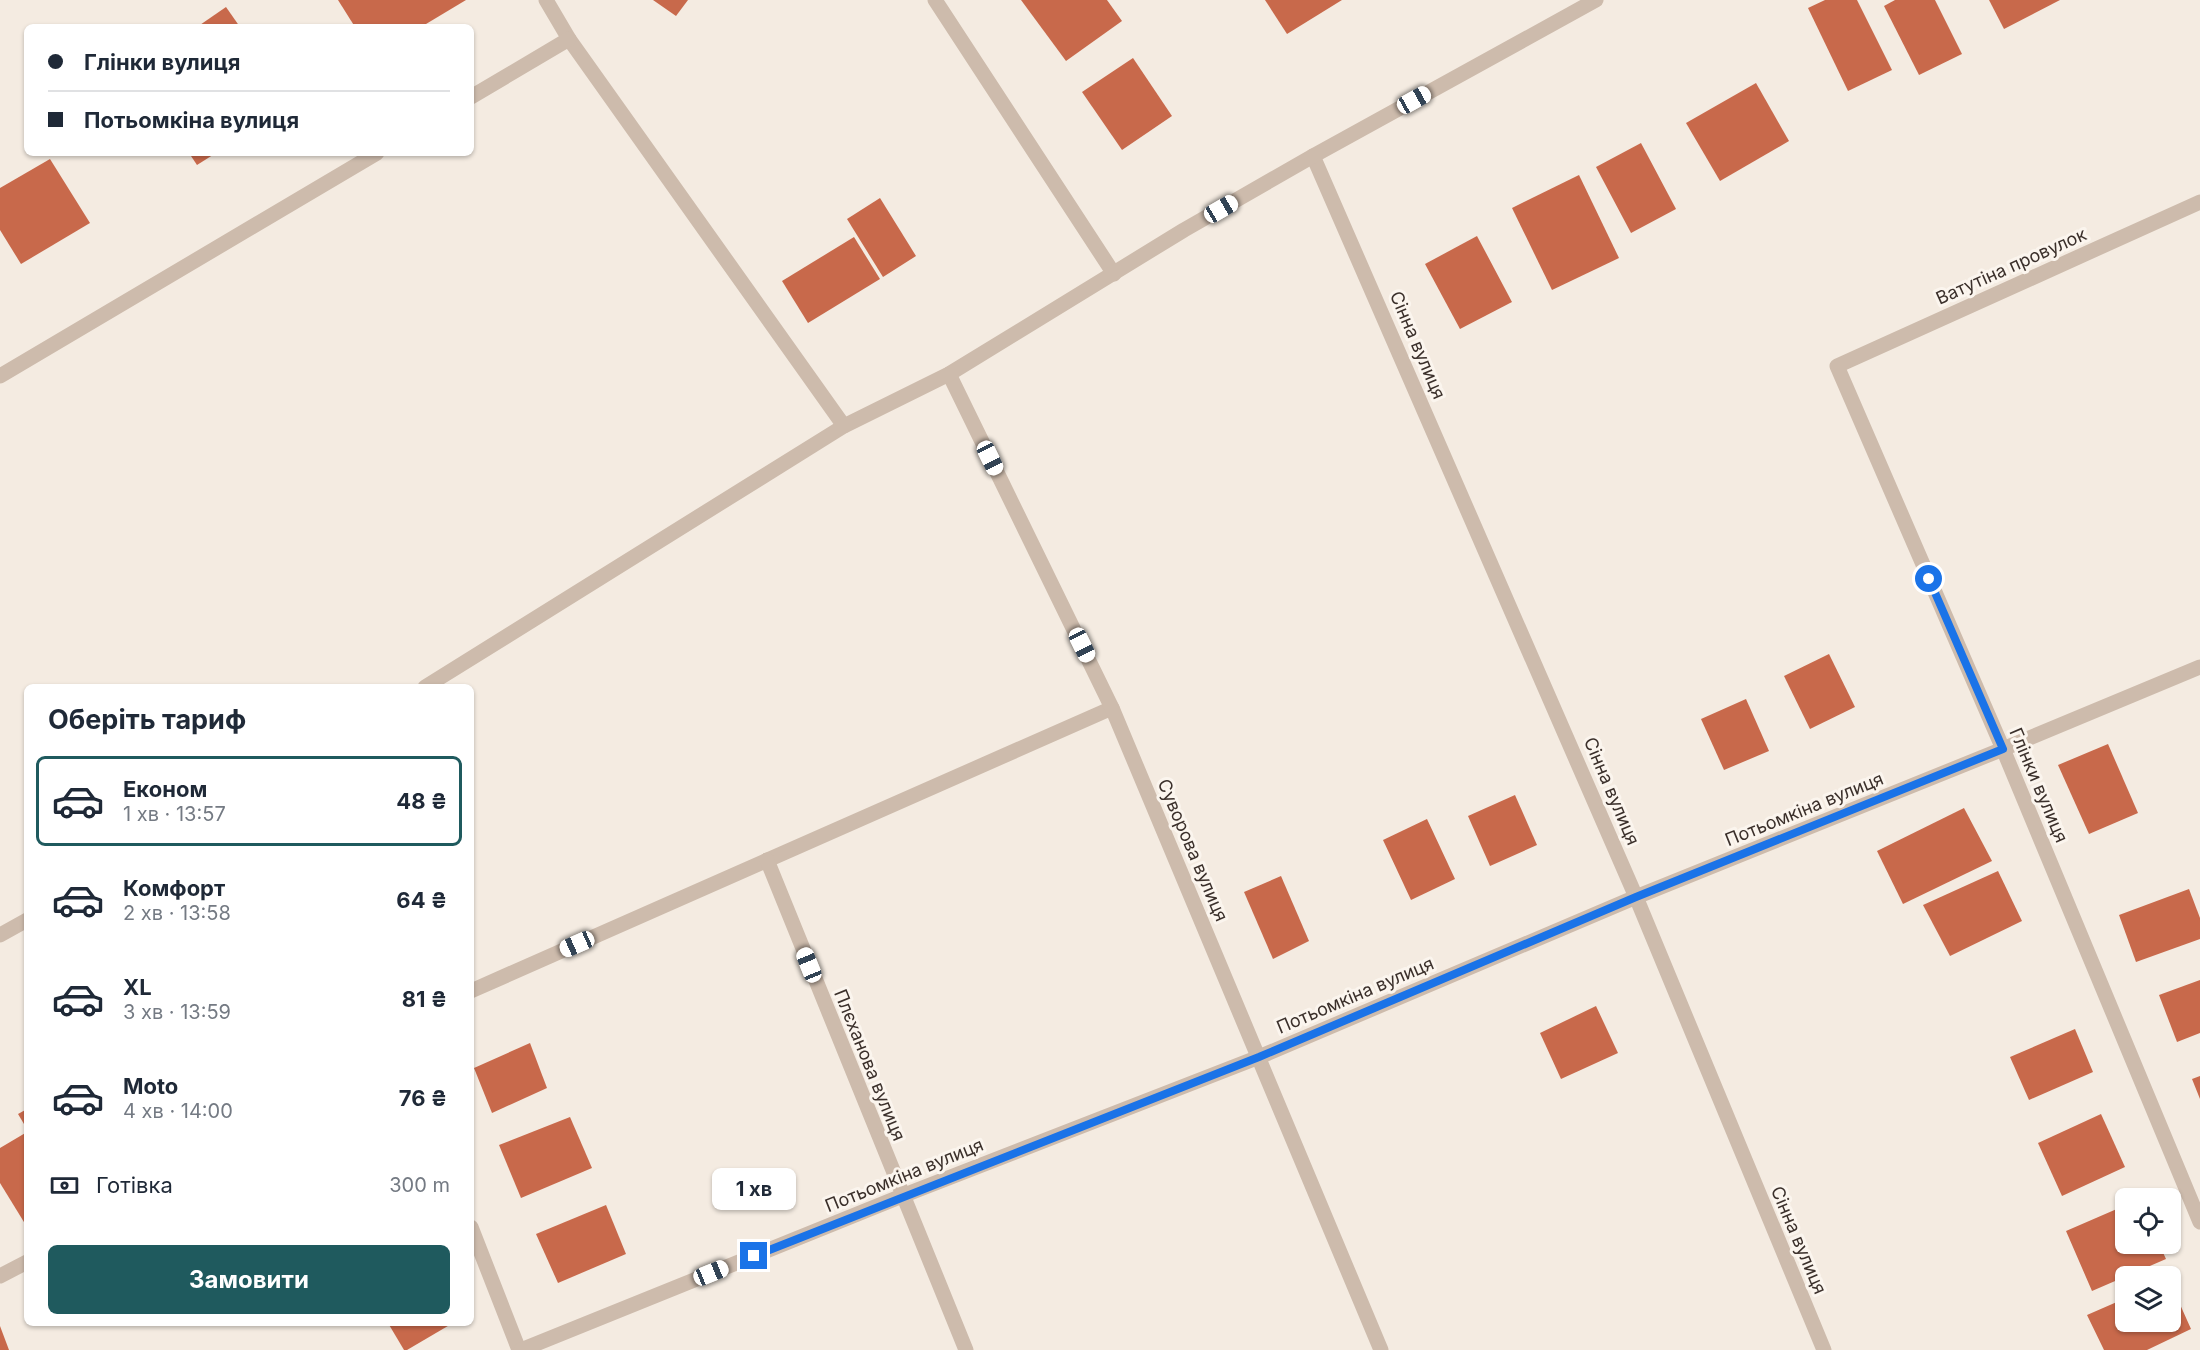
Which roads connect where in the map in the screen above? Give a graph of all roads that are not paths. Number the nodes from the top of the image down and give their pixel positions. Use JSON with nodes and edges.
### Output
{"nodes":[{"id":1,"x":546,"y":0,"type":"edge"},
{"id":2,"x":935,"y":0,"type":"edge"},
{"id":3,"x":1596,"y":0,"type":"edge"},
{"id":4,"x":569,"y":39,"type":"junction"},
{"id":5,"x":474,"y":95,"type":"edge"},
{"id":6,"x":371,"y":156,"type":"edge"},
{"id":7,"x":1313,"y":156,"type":"junction"},
{"id":8,"x":2200,"y":202,"type":"edge"},
{"id":9,"x":1114,"y":274,"type":"junction"},
{"id":10,"x":1837,"y":366,"type":"joint"},
{"id":11,"x":949,"y":375,"type":"junction"},
{"id":12,"x":0,"y":376,"type":"edge"},
{"id":13,"x":844,"y":426,"type":"junction"},
{"id":14,"x":2200,"y":667,"type":"edge"},
{"id":15,"x":430,"y":684,"type":"edge"},
{"id":16,"x":1112,"y":708,"type":"junction"},
{"id":17,"x":2003,"y":749,"type":"junction"},
{"id":18,"x":766,"y":860,"type":"junction"},
{"id":19,"x":1636,"y":897,"type":"junction"},
{"id":20,"x":24,"y":922,"type":"edge"},
{"id":21,"x":0,"y":935,"type":"edge"},
{"id":22,"x":474,"y":990,"type":"edge"},
{"id":23,"x":1259,"y":1057,"type":"junction"},
{"id":24,"x":902,"y":1196,"type":"junction"},
{"id":25,"x":2200,"y":1222,"type":"edge"},
{"id":26,"x":474,"y":1235,"type":"edge"},
{"id":27,"x":24,"y":1264,"type":"edge"},
{"id":28,"x":0,"y":1276,"type":"edge"},
{"id":29,"x":520,"y":1350,"type":"edge"},
{"id":30,"x":966,"y":1350,"type":"edge"},
{"id":31,"x":1381,"y":1350,"type":"edge"},
{"id":32,"x":1824,"y":1350,"type":"edge"}],
"edges":[{"from":1,"to":4,"type":"street"},
{"from":2,"to":9,"type":"street"},
{"from":3,"to":7,"type":"street"},
{"from":4,"to":5,"type":"street"},
{"from":4,"to":13,"type":"street"},
{"from":6,"to":12,"type":"street"},
{"from":7,"to":9,"type":"street"},
{"from":7,"to":19,"type":"street","name":"Сінна вулиця"},
{"from":8,"to":10,"type":"street","name":"Ватутіна провулок"},
{"from":9,"to":11,"type":"street"},
{"from":10,"to":17,"type":"street","name":"Глінки вулиця"},
{"from":11,"to":13,"type":"street"},
{"from":11,"to":16,"type":"street","name":"Суворова вулиця"},
{"from":13,"to":15,"type":"street"},
{"from":14,"to":17,"type":"street","name":"Потьомкіна вулиця"},
{"from":16,"to":18,"type":"street"},
{"from":16,"to":23,"type":"street","name":"Суворова вулиця"},
{"from":17,"to":19,"type":"street","name":"Потьомкіна вулиця"},
{"from":17,"to":25,"type":"street","name":"Глінки вулиця"},
{"from":18,"to":22,"type":"street"},
{"from":18,"to":24,"type":"street","name":"Плєханова вулиця"},
{"from":19,"to":23,"type":"street","name":"Потьомкіна вулиця"},
{"from":19,"to":32,"type":"street","name":"Сінна вулиця"},
{"from":20,"to":21,"type":"street"},
{"from":23,"to":24,"type":"street","name":"Потьомкіна вулиця"},
{"from":23,"to":31,"type":"street","name":"Суворова вулиця"},
{"from":24,"to":29,"type":"street","name":"Потьомкіна вулиця"},
{"from":24,"to":30,"type":"street","name":"Плєханова вулиця"},
{"from":26,"to":29,"type":"street"},
{"from":27,"to":28,"type":"street"}]}
